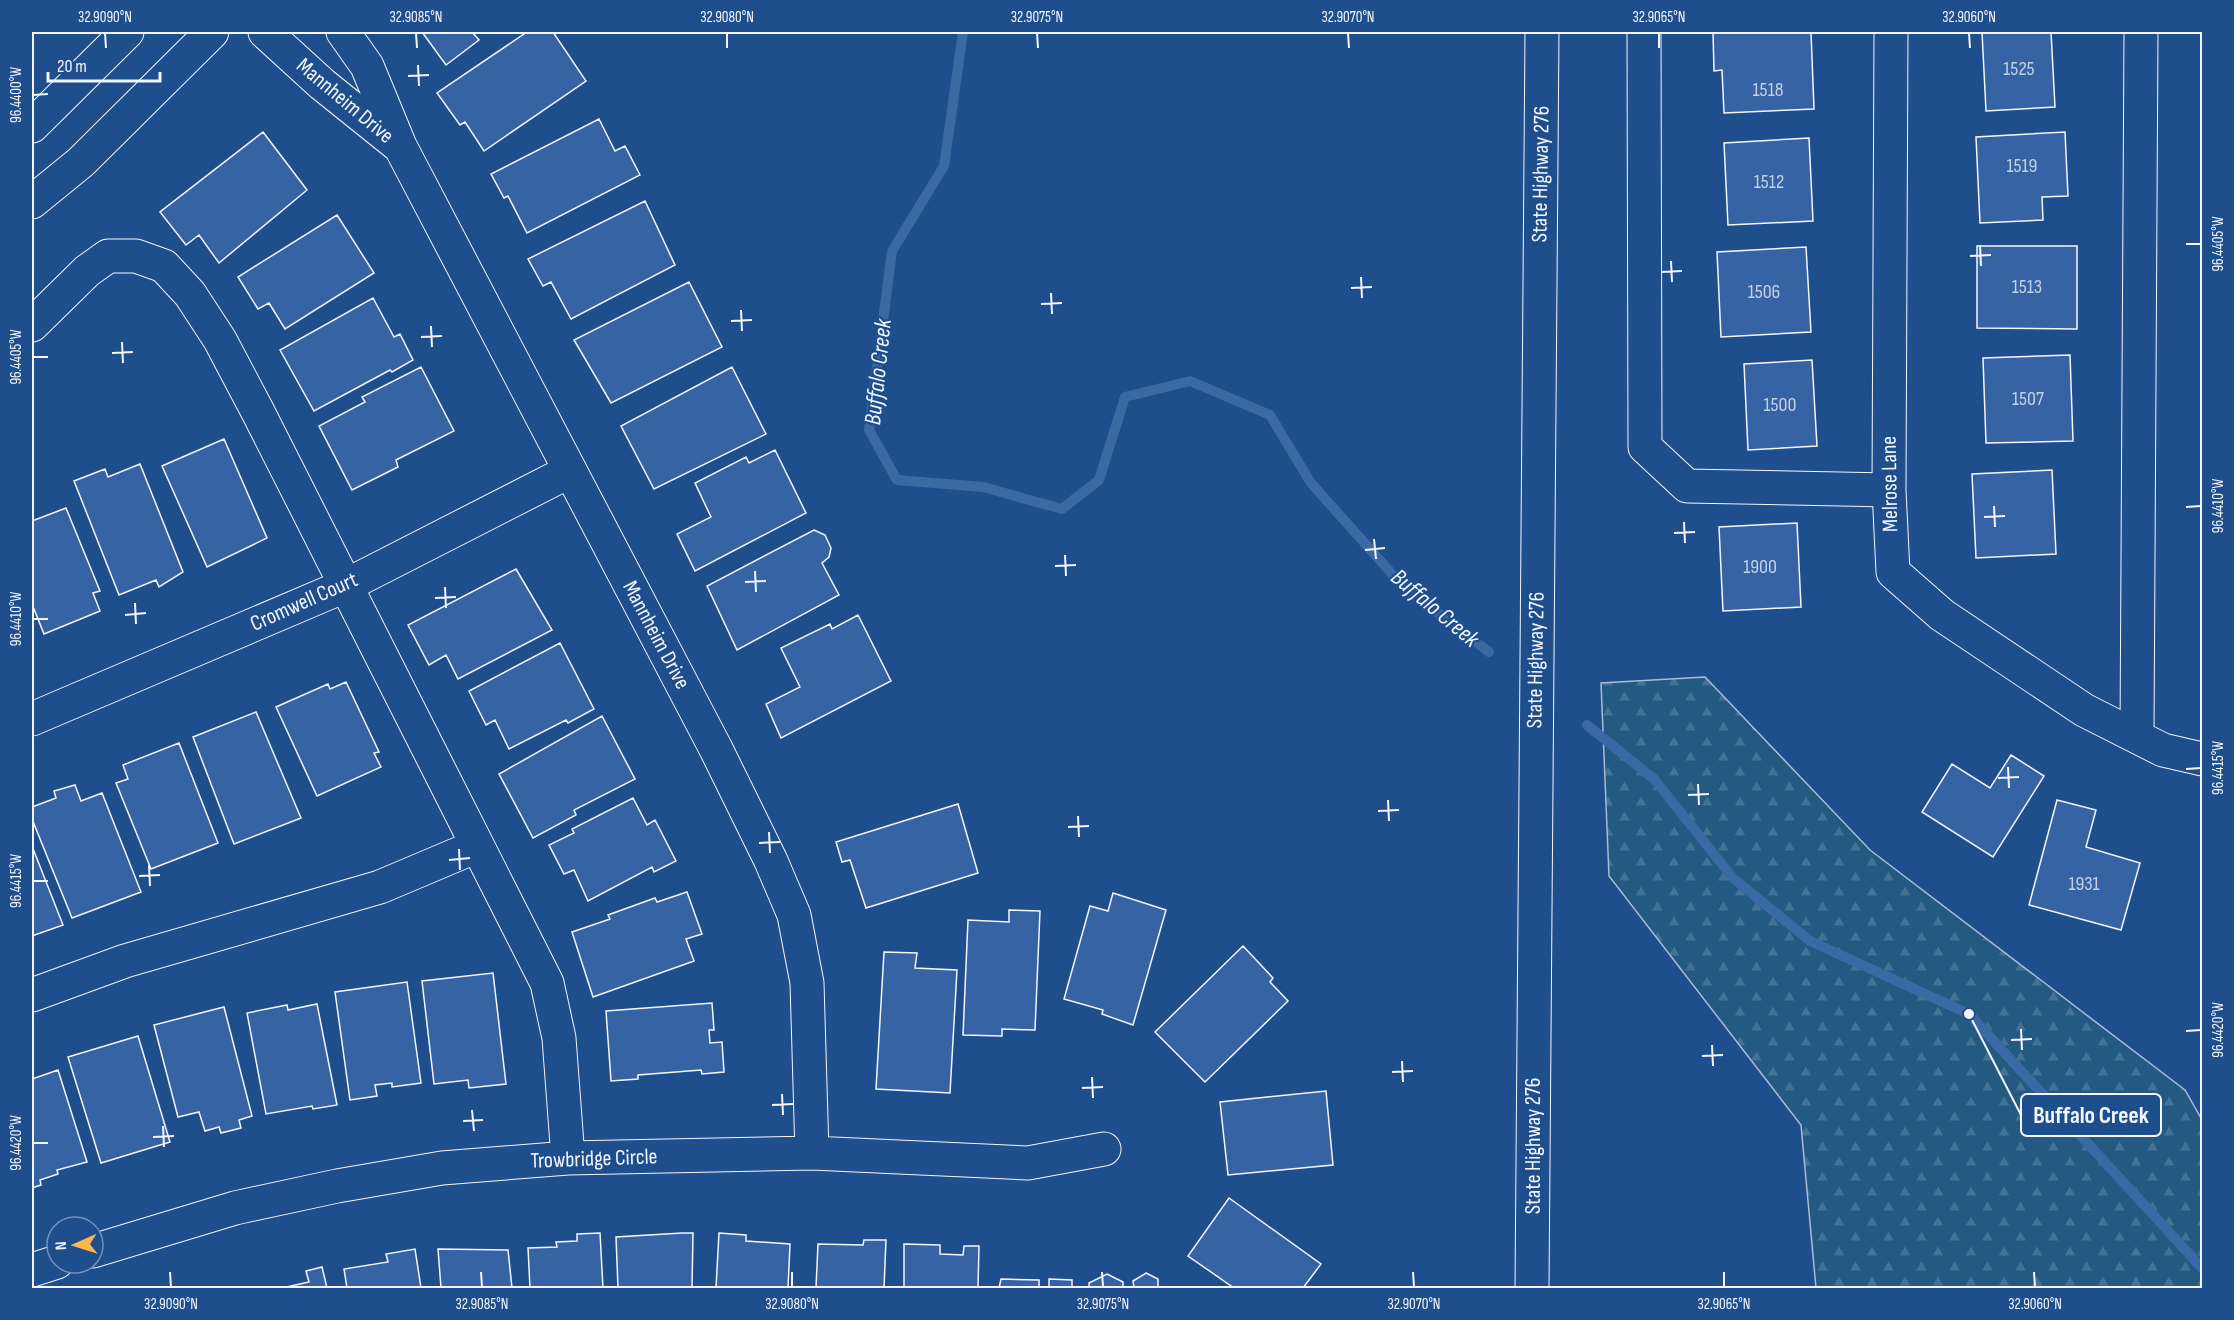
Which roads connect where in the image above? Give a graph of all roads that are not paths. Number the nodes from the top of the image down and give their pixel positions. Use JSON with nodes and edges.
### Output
{"nodes":[{"id":1,"x":127,"y":32,"type":"edge"},
{"id":2,"x":212,"y":32,"type":"edge"},
{"id":3,"x":265,"y":32,"type":"edge"},
{"id":4,"x":337,"y":32,"type":"edge"},
{"id":5,"x":343,"y":32,"type":"edge"},
{"id":6,"x":1542,"y":32,"type":"edge"},
{"id":7,"x":1644,"y":32,"type":"edge"},
{"id":8,"x":1891,"y":32,"type":"edge"},
{"id":9,"x":2141,"y":32,"type":"edge"},
{"id":10,"x":302,"y":66,"type":"junction"},
{"id":11,"x":32,"y":126,"type":"edge"},
{"id":12,"x":400,"y":146,"type":"junction"},
{"id":13,"x":32,"y":202,"type":"edge"},
{"id":14,"x":32,"y":326,"type":"edge"},
{"id":15,"x":570,"y":471,"type":"junction"},
{"id":16,"x":1889,"y":490,"type":"junction"},
{"id":17,"x":347,"y":585,"type":"junction"},
{"id":18,"x":32,"y":719,"type":"edge"},
{"id":19,"x":2137,"y":735,"type":"junction"},
{"id":20,"x":2202,"y":759,"type":"edge"},
{"id":21,"x":477,"y":846,"type":"junction"},
{"id":22,"x":32,"y":995,"type":"edge"},
{"id":23,"x":1104,"y":1149,"type":"dead end"},
{"id":24,"x":812,"y":1154,"type":"junction"},
{"id":25,"x":568,"y":1158,"type":"junction"},
{"id":26,"x":105,"y":1247,"type":"edge"},
{"id":27,"x":1532,"y":1288,"type":"edge"}],
"edges":[{"from":1,"to":11,"type":"street"},
{"from":2,"to":13,"type":"street"},
{"from":3,"to":10,"type":"street","name":"Mannheim Drive"},
{"from":4,"to":10,"type":"street"},
{"from":5,"to":12,"type":"street","name":"Mannheim Drive"},
{"from":6,"to":27,"type":"street","name":"State Highway 276"},
{"from":7,"to":16,"type":"street"},
{"from":8,"to":16,"type":"street","name":"Melrose Lane"},
{"from":9,"to":19,"type":"street"},
{"from":10,"to":12,"type":"street","name":"Mannheim Drive"},
{"from":12,"to":15,"type":"street","name":"Mannheim Drive"},
{"from":14,"to":17,"type":"street"},
{"from":15,"to":17,"type":"street","name":"Cromwell Court"},
{"from":15,"to":24,"type":"street","name":"Mannheim Drive"},
{"from":16,"to":19,"type":"street","name":"Melrose Lane"},
{"from":17,"to":18,"type":"street","name":"Cromwell Court"},
{"from":17,"to":21,"type":"street"},
{"from":19,"to":20,"type":"street","name":"Melrose Lane"},
{"from":21,"to":22,"type":"street"},
{"from":21,"to":25,"type":"street"},
{"from":23,"to":24,"type":"street","name":"Trowbridge Circle"},
{"from":24,"to":25,"type":"street","name":"Trowbridge Circle"},
{"from":25,"to":26,"type":"street","name":"Trowbridge Circle"}]}
